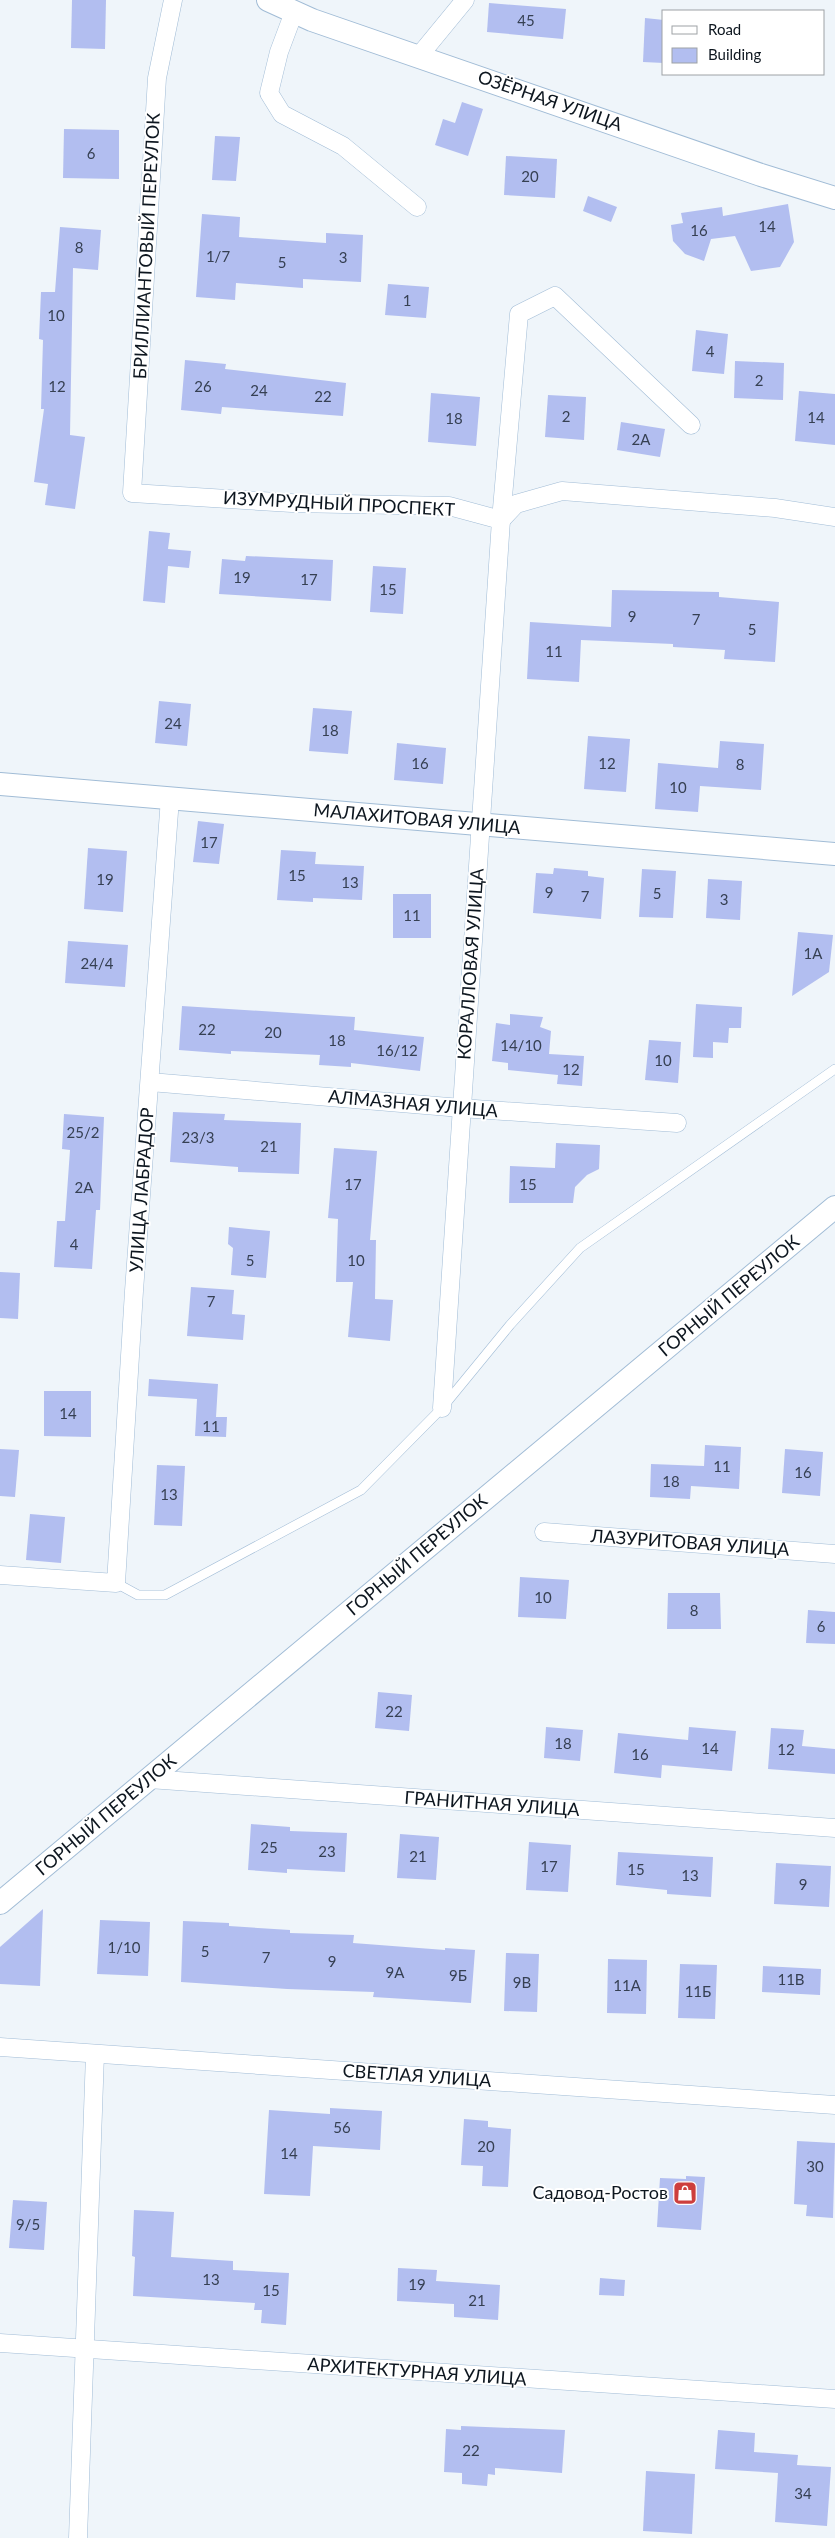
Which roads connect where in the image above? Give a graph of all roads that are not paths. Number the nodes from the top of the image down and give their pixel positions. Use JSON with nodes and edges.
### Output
{"nodes":[{"id":1,"x":173,"y":0,"type":"edge"},
{"id":2,"x":268,"y":0,"type":"edge"},
{"id":3,"x":465,"y":0,"type":"edge"},
{"id":4,"x":294,"y":12,"type":"junction"},
{"id":5,"x":419,"y":56,"type":"junction"},
{"id":6,"x":835,"y":198,"type":"edge"},
{"id":7,"x":416,"y":207,"type":"dead end"},
{"id":8,"x":691,"y":425,"type":"dead end"},
{"id":9,"x":132,"y":493,"type":"joint"},
{"id":10,"x":835,"y":517,"type":"edge"},
{"id":11,"x":501,"y":520,"type":"junction"},
{"id":12,"x":0,"y":784,"type":"edge"},
{"id":13,"x":170,"y":798,"type":"junction"},
{"id":14,"x":480,"y":825,"type":"junction"},
{"id":15,"x":835,"y":854,"type":"edge"},
{"id":16,"x":835,"y":1069,"type":"edge"},
{"id":17,"x":150,"y":1082,"type":"junction"},
{"id":18,"x":461,"y":1108,"type":"junction"},
{"id":19,"x":677,"y":1123,"type":"dead end"},
{"id":20,"x":835,"y":1207,"type":"edge"},
{"id":21,"x":442,"y":1408,"type":"junction"},
{"id":22,"x":544,"y":1532,"type":"dead end"},
{"id":23,"x":835,"y":1554,"type":"edge"},
{"id":24,"x":0,"y":1575,"type":"edge"},
{"id":25,"x":116,"y":1583,"type":"junction"},
{"id":26,"x":149,"y":1779,"type":"junction"},
{"id":27,"x":835,"y":1828,"type":"edge"},
{"id":28,"x":0,"y":1903,"type":"edge"},
{"id":29,"x":0,"y":2047,"type":"edge"},
{"id":30,"x":95,"y":2054,"type":"junction"},
{"id":31,"x":835,"y":2105,"type":"edge"},
{"id":32,"x":0,"y":2343,"type":"edge"},
{"id":33,"x":85,"y":2350,"type":"junction"},
{"id":34,"x":835,"y":2399,"type":"edge"},
{"id":35,"x":78,"y":2538,"type":"edge"}],
"edges":[{"from":1,"to":9,"type":"street","name":"БРИЛЛИАНТОВЫЙ ПЕРЕУЛОК"},
{"from":2,"to":4,"type":"street","name":"ОЗЁРНАЯ УЛИЦА"},
{"from":3,"to":5,"type":"street"},
{"from":4,"to":5,"type":"street","name":"ОЗЁРНАЯ УЛИЦА"},
{"from":4,"to":7,"type":"street"},
{"from":5,"to":6,"type":"street","name":"ОЗЁРНАЯ УЛИЦА"},
{"from":8,"to":11,"type":"street","name":"КОРАЛЛОВАЯ УЛИЦА"},
{"from":9,"to":11,"type":"street","name":"ИЗУМРУДНЫЙ ПРОСПЕКТ"},
{"from":10,"to":11,"type":"street"},
{"from":11,"to":14,"type":"street","name":"КОРАЛЛОВАЯ УЛИЦА"},
{"from":12,"to":13,"type":"street","name":"МАЛАХИТОВАЯ УЛИЦА"},
{"from":13,"to":14,"type":"street","name":"МАЛАХИТОВАЯ УЛИЦА"},
{"from":13,"to":17,"type":"street","name":"УЛИЦА ЛАБРАДОР"},
{"from":14,"to":15,"type":"street","name":"МАЛАХИТОВАЯ УЛИЦА"},
{"from":14,"to":18,"type":"street","name":"КОРАЛЛОВАЯ УЛИЦА"},
{"from":16,"to":21,"type":"lane"},
{"from":17,"to":18,"type":"street","name":"АЛМАЗНАЯ УЛИЦА"},
{"from":17,"to":25,"type":"street","name":"УЛИЦА ЛАБРАДОР"},
{"from":18,"to":19,"type":"street","name":"АЛМАЗНАЯ УЛИЦА"},
{"from":18,"to":21,"type":"street","name":"КОРАЛЛОВАЯ УЛИЦА"},
{"from":20,"to":26,"type":"street","name":"ГОРНЫЙ ПЕРЕУЛОК"},
{"from":21,"to":25,"type":"lane"},
{"from":22,"to":23,"type":"street","name":"ЛАЗУРИТОВАЯ УЛИЦА"},
{"from":24,"to":25,"type":"street"},
{"from":26,"to":27,"type":"street","name":"ГРАНИТНАЯ УЛИЦА"},
{"from":26,"to":28,"type":"street","name":"ГОРНЫЙ ПЕРЕУЛОК"},
{"from":29,"to":30,"type":"street","name":"СВЕТЛАЯ УЛИЦА"},
{"from":30,"to":31,"type":"street","name":"СВЕТЛАЯ УЛИЦА"},
{"from":30,"to":33,"type":"street"},
{"from":32,"to":33,"type":"street","name":"АРХИТЕКТУРНАЯ УЛИЦА"},
{"from":33,"to":34,"type":"street","name":"АРХИТЕКТУРНАЯ УЛИЦА"},
{"from":33,"to":35,"type":"street"}]}
